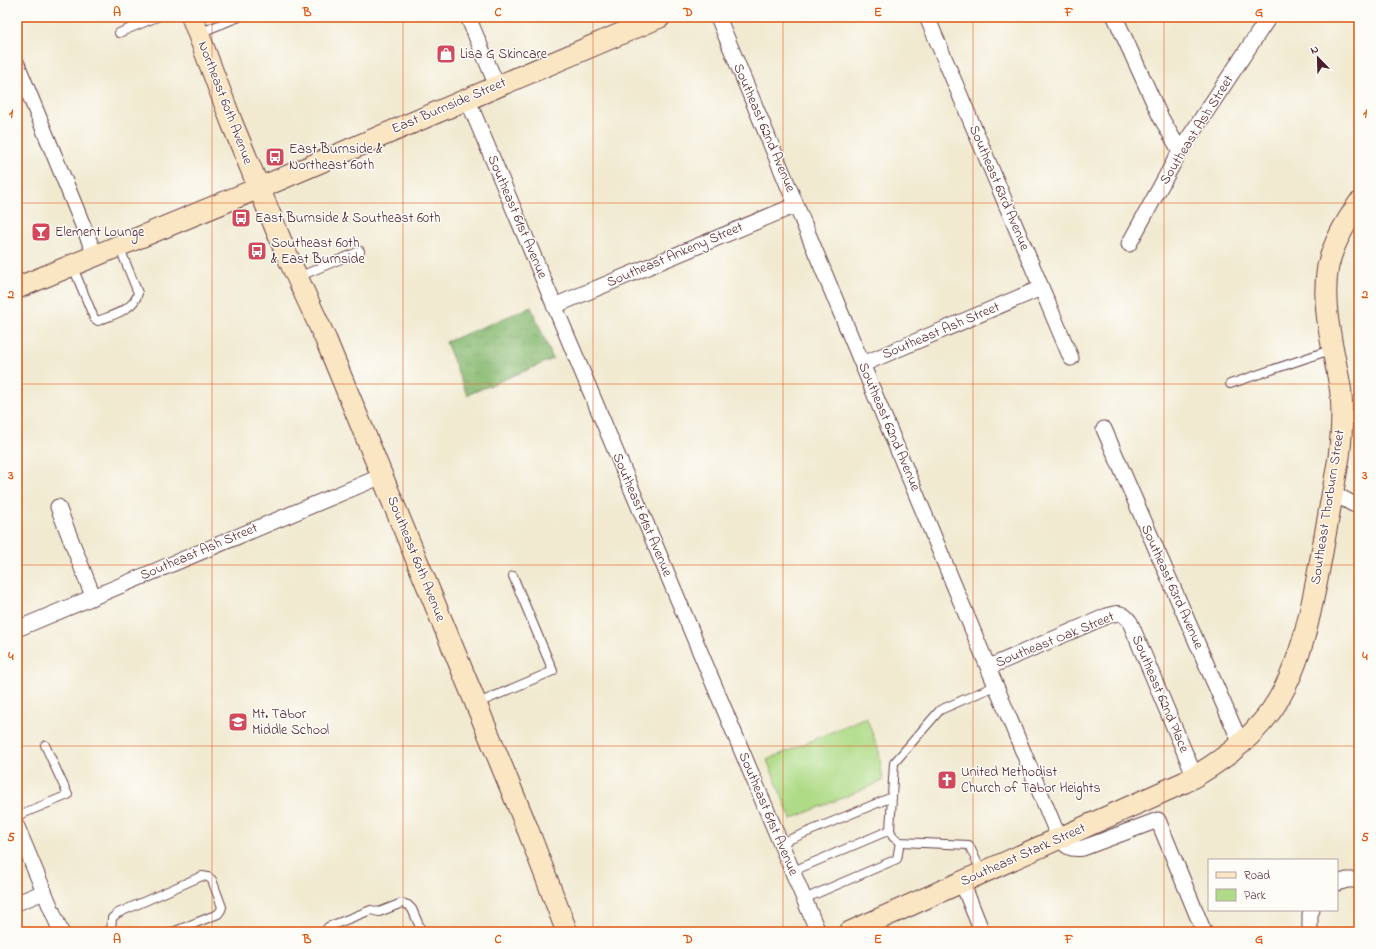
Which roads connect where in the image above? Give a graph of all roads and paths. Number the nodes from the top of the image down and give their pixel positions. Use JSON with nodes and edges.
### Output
{"nodes":[{"id":1,"x":157,"y":17,"type":"edge"},
{"id":2,"x":239,"y":17,"type":"edge"},
{"id":3,"x":468,"y":17,"type":"edge"},
{"id":4,"x":660,"y":17,"type":"edge"},
{"id":5,"x":718,"y":17,"type":"edge"},
{"id":6,"x":927,"y":17,"type":"edge"},
{"id":7,"x":1115,"y":17,"type":"edge"},
{"id":8,"x":1269,"y":17,"type":"edge"},
{"id":9,"x":195,"y":25,"type":"edge"},
{"id":10,"x":119,"y":32,"type":"dead end"},
{"id":11,"x":17,"y":64,"type":"edge"},
{"id":12,"x":497,"y":86,"type":"junction"},
{"id":13,"x":467,"y":98,"type":"junction"},
{"id":14,"x":1180,"y":151,"type":"junction"},
{"id":15,"x":259,"y":188,"type":"junction"},
{"id":16,"x":1359,"y":203,"type":"edge"},
{"id":17,"x":796,"y":205,"type":"junction"},
{"id":18,"x":1129,"y":244,"type":"dead end"},
{"id":19,"x":119,"y":245,"type":"junction"},
{"id":20,"x":360,"y":251,"type":"dead end"},
{"id":21,"x":95,"y":255,"type":"junction"},
{"id":22,"x":72,"y":264,"type":"junction"},
{"id":23,"x":297,"y":277,"type":"junction"},
{"id":24,"x":17,"y":288,"type":"edge"},
{"id":25,"x":1041,"y":288,"type":"junction"},
{"id":26,"x":554,"y":306,"type":"junction"},
{"id":27,"x":1333,"y":349,"type":"junction"},
{"id":28,"x":1071,"y":358,"type":"dead end"},
{"id":29,"x":863,"y":364,"type":"junction"},
{"id":30,"x":1230,"y":384,"type":"dead end"},
{"id":31,"x":1104,"y":429,"type":"dead end"},
{"id":32,"x":382,"y":476,"type":"junction"},
{"id":33,"x":1333,"y":493,"type":"junction"},
{"id":34,"x":1359,"y":505,"type":"edge"},
{"id":35,"x":58,"y":508,"type":"dead end"},
{"id":36,"x":513,"y":576,"type":"dead end"},
{"id":37,"x":93,"y":596,"type":"junction"},
{"id":38,"x":1121,"y":614,"type":"joint"},
{"id":39,"x":17,"y":629,"type":"edge"},
{"id":40,"x":989,"y":667,"type":"junction"},
{"id":41,"x":997,"y":685,"type":"junction"},
{"id":42,"x":476,"y":704,"type":"junction"},
{"id":43,"x":1241,"y":744,"type":"junction"},
{"id":44,"x":45,"y":745,"type":"dead end"},
{"id":45,"x":1195,"y":776,"type":"junction"},
{"id":46,"x":892,"y":797,"type":"junction"},
{"id":47,"x":17,"y":816,"type":"edge"},
{"id":48,"x":17,"y":827,"type":"edge"},
{"id":49,"x":890,"y":830,"type":"junction"},
{"id":50,"x":1059,"y":838,"type":"junction"},
{"id":51,"x":900,"y":842,"type":"junction"},
{"id":52,"x":781,"y":843,"type":"junction"},
{"id":53,"x":792,"y":871,"type":"junction"},
{"id":54,"x":982,"y":872,"type":"junction"},
{"id":55,"x":1359,"y":880,"type":"edge"},
{"id":56,"x":962,"y":882,"type":"junction"},
{"id":57,"x":1338,"y":883,"type":"edge"},
{"id":58,"x":44,"y":892,"type":"junction"},
{"id":59,"x":804,"y":899,"type":"junction"},
{"id":60,"x":17,"y":903,"type":"edge"},
{"id":61,"x":1312,"y":911,"type":"edge"},
{"id":62,"x":61,"y":932,"type":"edge"},
{"id":63,"x":111,"y":932,"type":"edge"},
{"id":64,"x":173,"y":932,"type":"edge"},
{"id":65,"x":324,"y":932,"type":"edge"},
{"id":66,"x":422,"y":932,"type":"edge"},
{"id":67,"x":567,"y":932,"type":"edge"},
{"id":68,"x":818,"y":932,"type":"edge"},
{"id":69,"x":850,"y":932,"type":"edge"},
{"id":70,"x":982,"y":932,"type":"edge"},
{"id":71,"x":1204,"y":932,"type":"edge"},
{"id":72,"x":1310,"y":932,"type":"edge"}],
"edges":[{"from":1,"to":10,"type":"lane"},
{"from":2,"to":9,"type":"lane"},
{"from":3,"to":12,"type":"street"},
{"from":4,"to":12,"type":"main road","name":"East Burnside Street"},
{"from":5,"to":17,"type":"street","name":"Southeast 62nd Avenue"},
{"from":6,"to":25,"type":"street","name":"Southeast 63rd Avenue"},
{"from":7,"to":14,"type":"street"},
{"from":8,"to":14,"type":"street","name":"Southeast Ash Street"},
{"from":9,"to":15,"type":"main road","name":"Northeast 60th Avenue"},
{"from":11,"to":21,"type":"street"},
{"from":12,"to":13,"type":"main road","name":"East Burnside Street"},
{"from":13,"to":15,"type":"main road","name":"East Burnside Street"},
{"from":13,"to":26,"type":"street","name":"Southeast 61st Avenue"},
{"from":14,"to":18,"type":"street","name":"Southeast Ash Street"},
{"from":15,"to":19,"type":"main road","name":"East Burnside Street"},
{"from":15,"to":23,"type":"main road","name":"Southeast 60th Avenue"},
{"from":16,"to":27,"type":"main road","name":"Southeast Thorburn Street"},
{"from":17,"to":26,"type":"street","name":"Southeast Ankeny Street"},
{"from":17,"to":29,"type":"street","name":"Southeast 62nd Avenue"},
{"from":19,"to":21,"type":"main road","name":"East Burnside Street"},
{"from":19,"to":22,"type":"lane"},
{"from":20,"to":23,"type":"lane"},
{"from":21,"to":22,"type":"main road","name":"East Burnside Street"},
{"from":22,"to":24,"type":"main road","name":"East Burnside Street"},
{"from":23,"to":32,"type":"main road","name":"Southeast 60th Avenue"},
{"from":25,"to":28,"type":"street","name":"Southeast 63rd Avenue"},
{"from":25,"to":29,"type":"street","name":"Southeast Ash Street"},
{"from":26,"to":52,"type":"street","name":"Southeast 61st Avenue"},
{"from":27,"to":30,"type":"lane"},
{"from":27,"to":33,"type":"main road","name":"Southeast Thorburn Street"},
{"from":29,"to":40,"type":"street","name":"Southeast 62nd Avenue"},
{"from":31,"to":43,"type":"street","name":"Southeast 63rd Avenue"},
{"from":32,"to":37,"type":"street","name":"Southeast Ash Street"},
{"from":32,"to":42,"type":"main road","name":"Southeast 60th Avenue"},
{"from":33,"to":34,"type":"street"},
{"from":33,"to":43,"type":"main road","name":"Southeast Thorburn Street"},
{"from":35,"to":37,"type":"street"},
{"from":36,"to":42,"type":"lane"},
{"from":37,"to":39,"type":"street","name":"Southeast Ash Street"},
{"from":38,"to":40,"type":"street","name":"Southeast Oak Street"},
{"from":38,"to":45,"type":"street","name":"Southeast 62nd Place"},
{"from":40,"to":41,"type":"street","name":"Southeast 62nd Avenue"},
{"from":41,"to":46,"type":"lane"},
{"from":41,"to":50,"type":"street","name":"Southeast 62nd Avenue"},
{"from":42,"to":67,"type":"main road","name":"Southeast 60th Avenue"},
{"from":43,"to":45,"type":"main road","name":"Southeast Thorburn Street"},
{"from":44,"to":47,"type":"lane"},
{"from":45,"to":50,"type":"main road","name":"Southeast Stark Street"},
{"from":46,"to":49,"type":"lane"},
{"from":46,"to":52,"type":"lane"},
{"from":48,"to":58,"type":"street"},
{"from":49,"to":51,"type":"lane"},
{"from":49,"to":53,"type":"lane"},
{"from":50,"to":54,"type":"main road","name":"Southeast Stark Street"},
{"from":50,"to":71,"type":"street"},
{"from":51,"to":54,"type":"lane"},
{"from":51,"to":59,"type":"lane"},
{"from":52,"to":53,"type":"street","name":"Southeast 61st Avenue"},
{"from":53,"to":59,"type":"street","name":"Southeast 61st Avenue"},
{"from":54,"to":56,"type":"main road","name":"Southeast Stark Street"},
{"from":55,"to":57,"type":"street"},
{"from":56,"to":69,"type":"main road","name":"Southeast Stark Street"},
{"from":56,"to":70,"type":"street"},
{"from":58,"to":60,"type":"street"},
{"from":58,"to":62,"type":"street"},
{"from":59,"to":68,"type":"street","name":"Southeast 61st Avenue"},
{"from":61,"to":72,"type":"street"},
{"from":63,"to":64,"type":"lane"},
{"from":65,"to":66,"type":"lane"}]}
